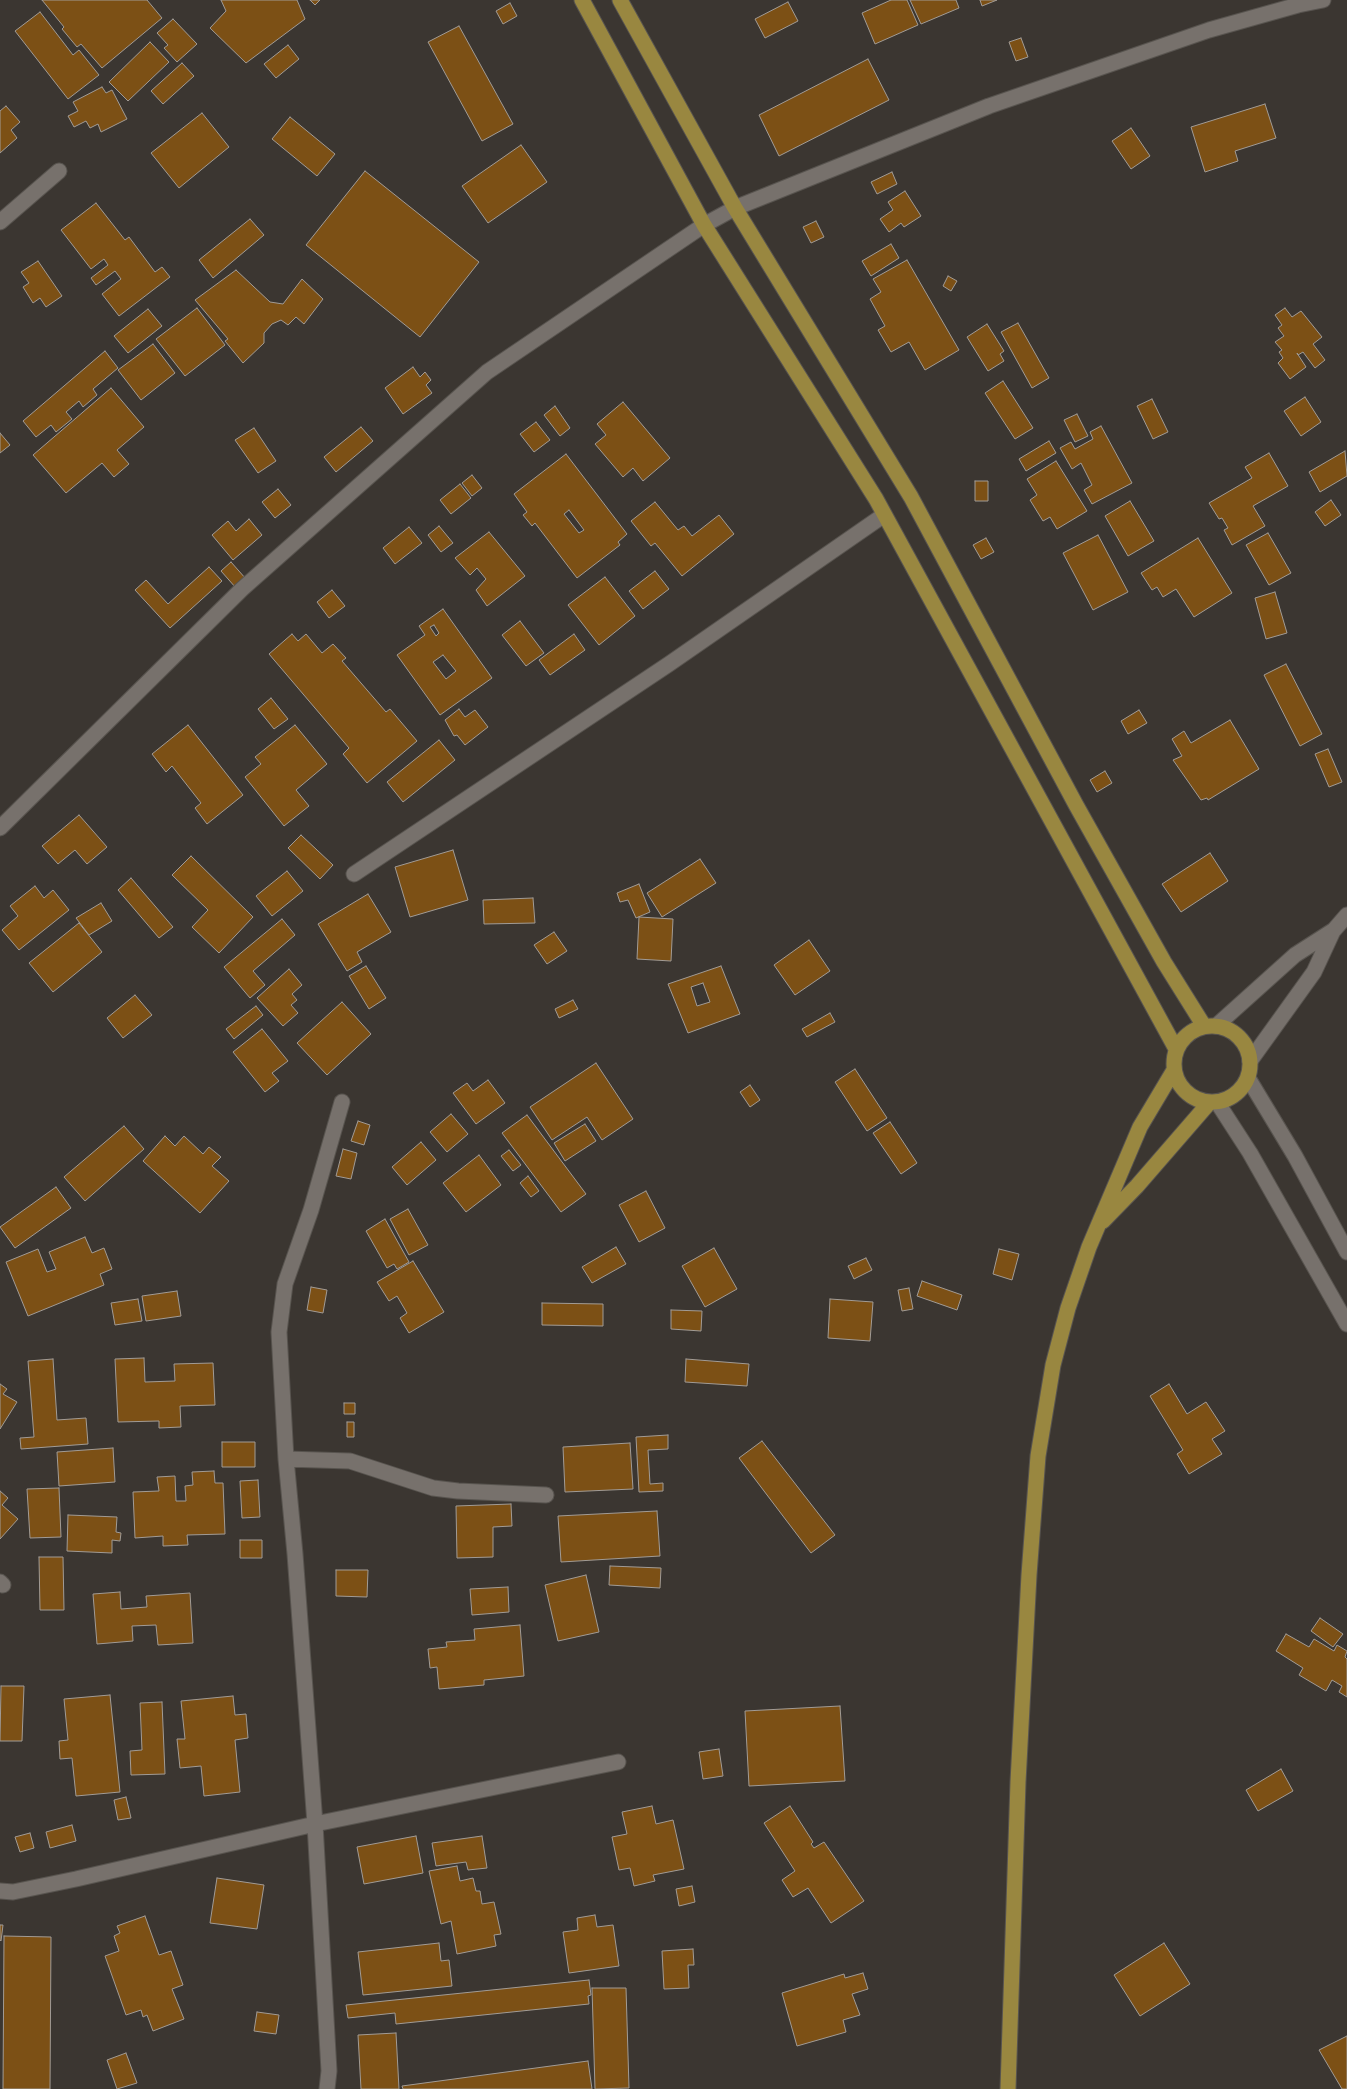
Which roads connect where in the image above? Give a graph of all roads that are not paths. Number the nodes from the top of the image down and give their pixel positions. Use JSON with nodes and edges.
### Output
{"nodes":[{"id":1,"x":582,"y":0,"type":"edge"},
{"id":2,"x":620,"y":0,"type":"edge"},
{"id":3,"x":1323,"y":0,"type":"edge"},
{"id":4,"x":59,"y":171,"type":"dead end"},
{"id":5,"x":734,"y":208,"type":"junction"},
{"id":6,"x":0,"y":222,"type":"edge"},
{"id":7,"x":704,"y":225,"type":"junction"},
{"id":8,"x":884,"y":515,"type":"junction"},
{"id":9,"x":0,"y":828,"type":"edge"},
{"id":10,"x":354,"y":874,"type":"dead end"},
{"id":11,"x":1347,"y":915,"type":"edge"},
{"id":12,"x":1334,"y":930,"type":"junction"},
{"id":13,"x":1210,"y":1026,"type":"junction"},
{"id":14,"x":1176,"y":1049,"type":"junction"},
{"id":15,"x":1250,"y":1061,"type":"junction"},
{"id":16,"x":1174,"y":1070,"type":"junction"},
{"id":17,"x":1248,"y":1078,"type":"junction"},
{"id":18,"x":342,"y":1102,"type":"dead end"},
{"id":19,"x":1213,"y":1102,"type":"junction"},
{"id":20,"x":1097,"y":1227,"type":"junction"},
{"id":21,"x":1347,"y":1252,"type":"edge"},
{"id":22,"x":1347,"y":1324,"type":"edge"},
{"id":23,"x":286,"y":1459,"type":"junction"},
{"id":24,"x":546,"y":1495,"type":"dead end"},
{"id":25,"x":618,"y":1762,"type":"dead end"},
{"id":26,"x":315,"y":1824,"type":"junction"},
{"id":27,"x":0,"y":1891,"type":"edge"},
{"id":28,"x":327,"y":2089,"type":"edge"},
{"id":29,"x":1008,"y":2089,"type":"edge"}],
"edges":[{"from":1,"to":7,"type":"main road"},
{"from":2,"to":5,"type":"main road"},
{"from":3,"to":5,"type":"street"},
{"from":4,"to":6,"type":"street"},
{"from":5,"to":7,"type":"street"},
{"from":5,"to":13,"type":"main road"},
{"from":7,"to":8,"type":"main road"},
{"from":7,"to":9,"type":"street"},
{"from":8,"to":10,"type":"street"},
{"from":8,"to":14,"type":"main road"},
{"from":11,"to":12,"type":"street"},
{"from":12,"to":13,"type":"street"},
{"from":12,"to":15,"type":"street"},
{"from":13,"to":14,"type":"main road"},
{"from":13,"to":15,"type":"main road"},
{"from":14,"to":16,"type":"main road"},
{"from":15,"to":17,"type":"main road"},
{"from":16,"to":19,"type":"main road"},
{"from":16,"to":20,"type":"main road"},
{"from":17,"to":19,"type":"main road"},
{"from":17,"to":21,"type":"street"},
{"from":18,"to":23,"type":"street"},
{"from":19,"to":20,"type":"main road"},
{"from":19,"to":22,"type":"street"},
{"from":20,"to":29,"type":"main road"},
{"from":23,"to":24,"type":"street"},
{"from":23,"to":26,"type":"street"},
{"from":25,"to":26,"type":"street"},
{"from":26,"to":27,"type":"street"},
{"from":26,"to":28,"type":"street"}]}
